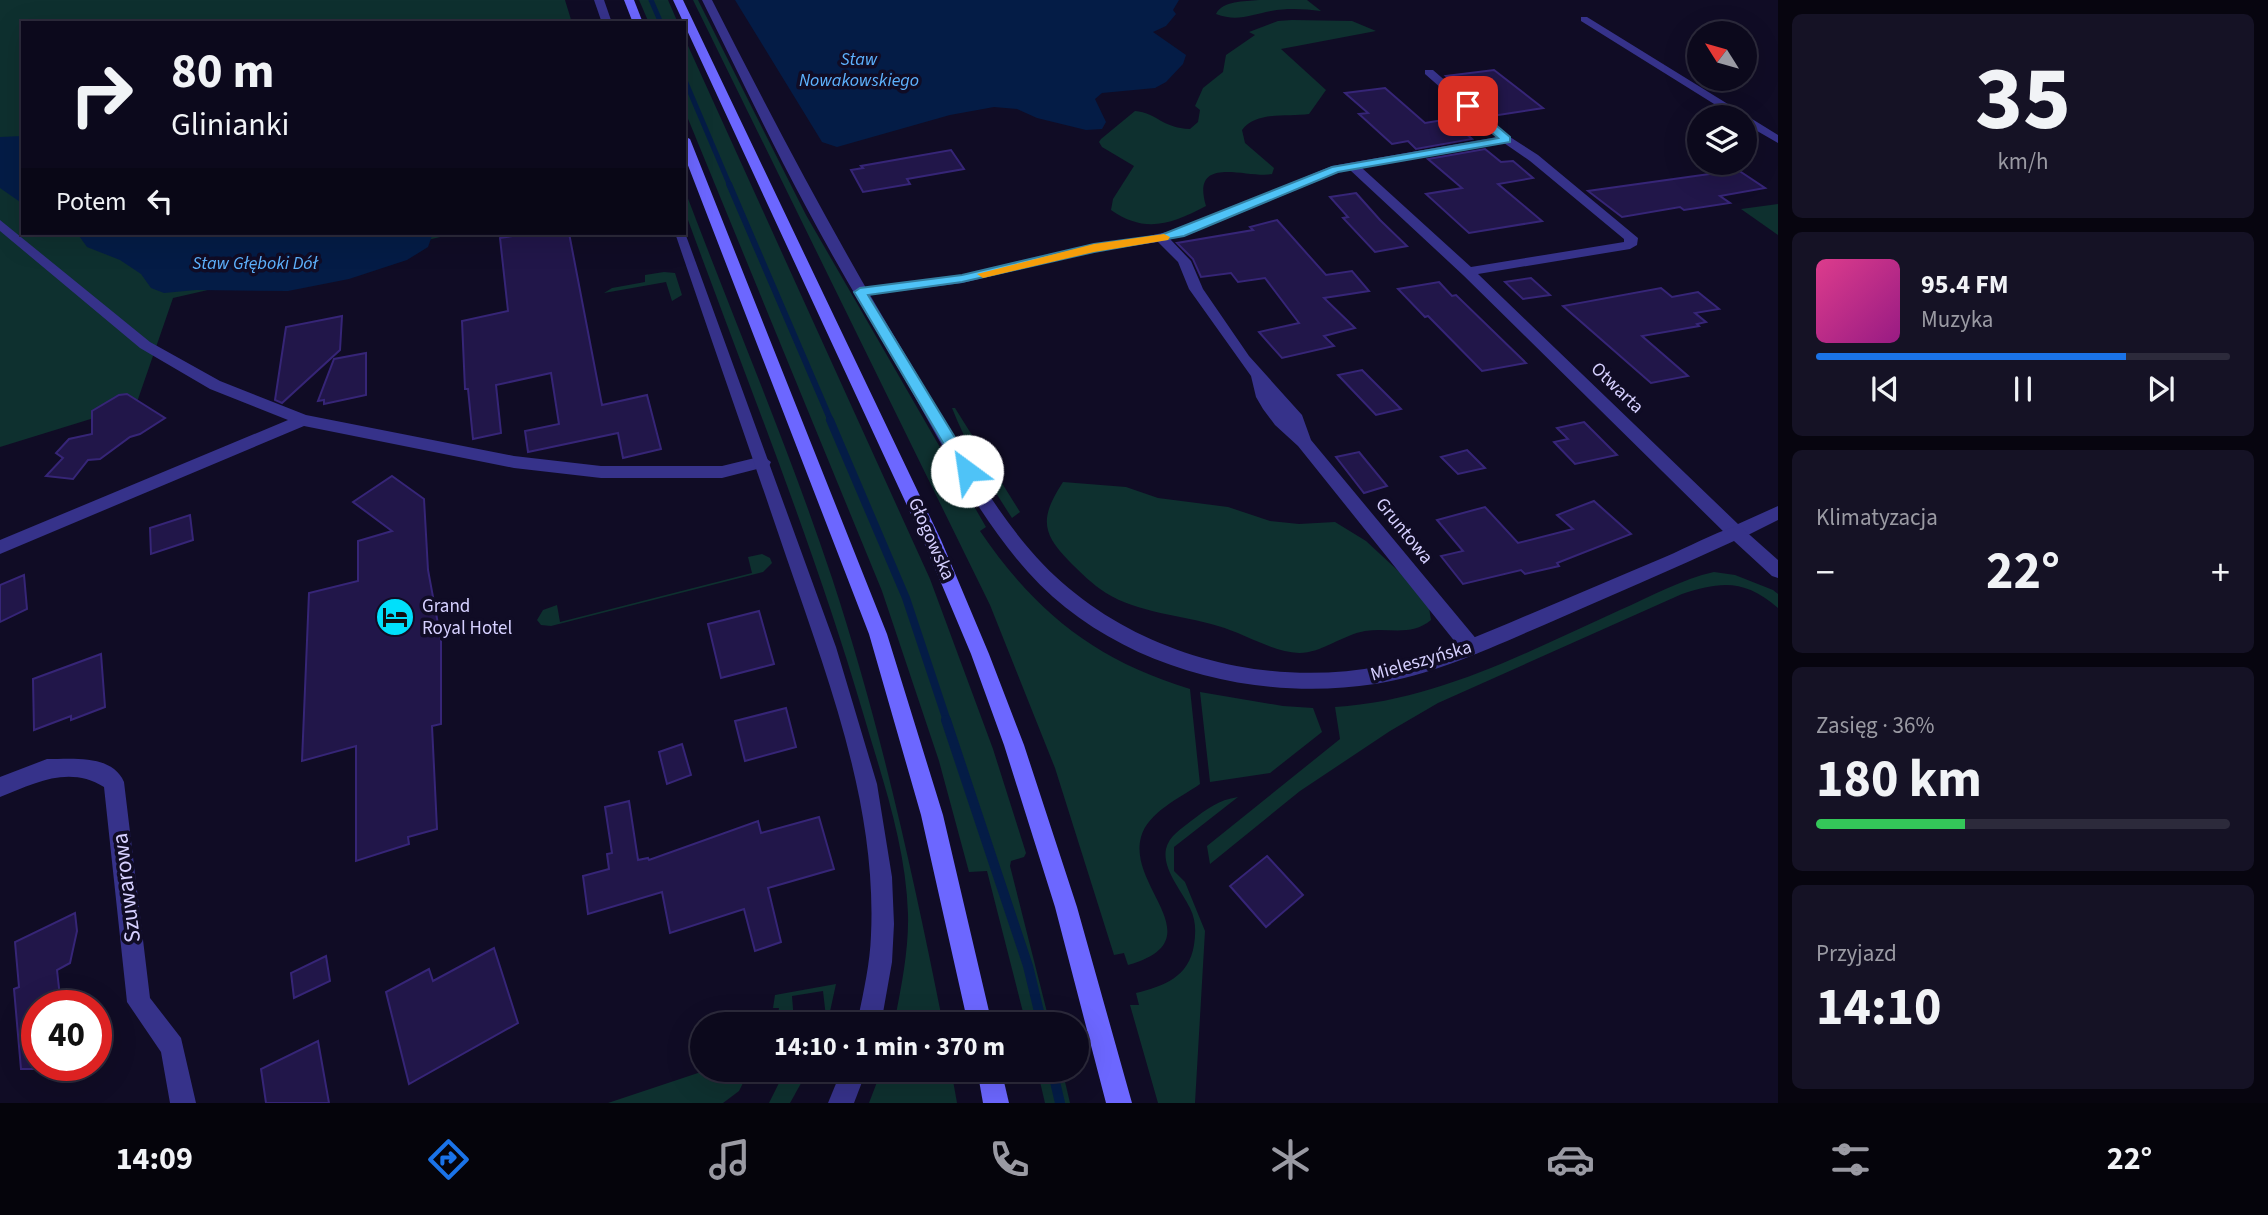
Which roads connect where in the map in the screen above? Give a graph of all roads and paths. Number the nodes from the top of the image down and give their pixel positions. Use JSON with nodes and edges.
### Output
{"nodes":[{"id":1,"x":599,"y":0,"type":"edge"},
{"id":2,"x":629,"y":0,"type":"edge"},
{"id":3,"x":678,"y":0,"type":"edge"},
{"id":4,"x":707,"y":0,"type":"edge"},
{"id":5,"x":1584,"y":19,"type":"dead end"},
{"id":6,"x":606,"y":21,"type":"edge"},
{"id":7,"x":637,"y":21,"type":"edge"},
{"id":8,"x":1429,"y":72,"type":"dead end"},
{"id":9,"x":1722,"y":105,"type":"edge"},
{"id":10,"x":1757,"y":127,"type":"edge"},
{"id":11,"x":1506,"y":139,"type":"junction"},
{"id":12,"x":1778,"y":140,"type":"edge"},
{"id":13,"x":686,"y":144,"type":"edge"},
{"id":14,"x":1353,"y":166,"type":"junction"},
{"id":15,"x":0,"y":224,"type":"edge"},
{"id":16,"x":682,"y":235,"type":"edge"},
{"id":17,"x":1162,"y":238,"type":"junction"},
{"id":18,"x":1468,"y":272,"type":"junction"},
{"id":19,"x":860,"y":292,"type":"junction"},
{"id":20,"x":303,"y":420,"type":"junction"},
{"id":21,"x":763,"y":462,"type":"junction"},
{"id":22,"x":1778,"y":512,"type":"edge"},
{"id":23,"x":1736,"y":533,"type":"junction"},
{"id":24,"x":0,"y":547,"type":"edge"},
{"id":25,"x":1778,"y":571,"type":"edge"},
{"id":26,"x":1471,"y":647,"type":"junction"},
{"id":27,"x":0,"y":787,"type":"edge"},
{"id":28,"x":872,"y":1012,"type":"edge"},
{"id":29,"x":977,"y":1012,"type":"edge"},
{"id":30,"x":850,"y":1082,"type":"edge"},
{"id":31,"x":992,"y":1082,"type":"edge"},
{"id":32,"x":183,"y":1103,"type":"edge"},
{"id":33,"x":841,"y":1103,"type":"edge"},
{"id":34,"x":996,"y":1103,"type":"edge"},
{"id":35,"x":1119,"y":1103,"type":"edge"}],
"edges":[{"from":1,"to":6,"type":"street"},
{"from":2,"to":7,"type":"main road"},
{"from":3,"to":35,"type":"main road","name":"Głogowska"},
{"from":4,"to":19,"type":"street"},
{"from":5,"to":9,"type":"street"},
{"from":8,"to":11,"type":"street"},
{"from":10,"to":12,"type":"street"},
{"from":11,"to":14,"type":"street"},
{"from":11,"to":18,"type":"street"},
{"from":13,"to":29,"type":"main road"},
{"from":14,"to":17,"type":"street"},
{"from":14,"to":18,"type":"street","name":"Otwarta"},
{"from":15,"to":20,"type":"street"},
{"from":16,"to":21,"type":"street"},
{"from":17,"to":19,"type":"street"},
{"from":17,"to":26,"type":"street","name":"Gruntowa"},
{"from":18,"to":23,"type":"street","name":"Otwarta"},
{"from":19,"to":26,"type":"street","name":"Mieleszyńska"},
{"from":20,"to":21,"type":"street"},
{"from":20,"to":24,"type":"street"},
{"from":21,"to":28,"type":"street"},
{"from":22,"to":23,"type":"street","name":"Mieleszyńska"},
{"from":23,"to":25,"type":"street","name":"Otwarta"},
{"from":23,"to":26,"type":"street","name":"Mieleszyńska"},
{"from":27,"to":32,"type":"street","name":"Szuwarowa"},
{"from":30,"to":33,"type":"street"},
{"from":31,"to":34,"type":"main road"}]}
